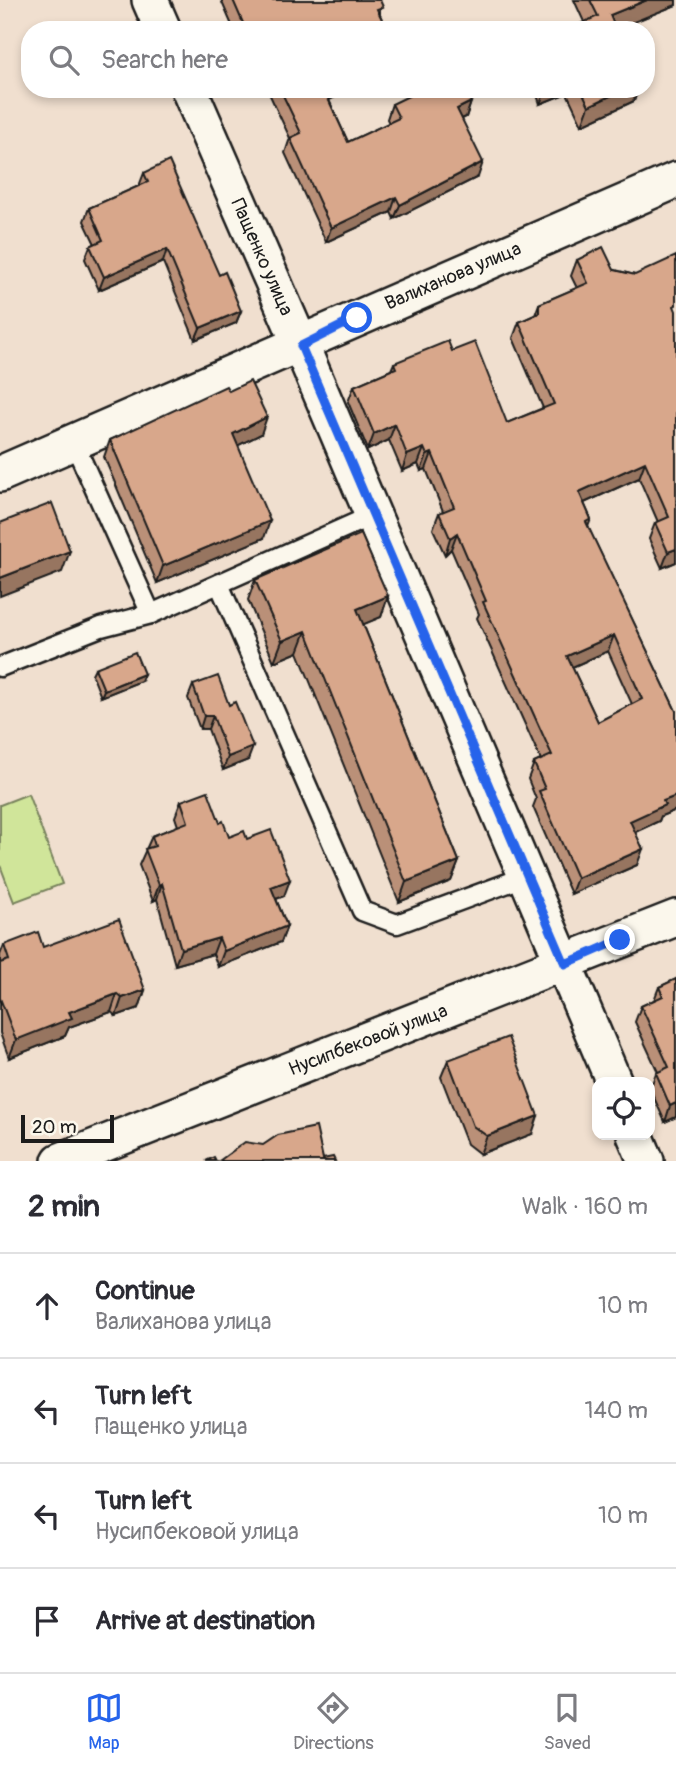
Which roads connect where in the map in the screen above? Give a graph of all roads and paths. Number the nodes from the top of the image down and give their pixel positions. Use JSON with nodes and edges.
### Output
{"nodes":[{"id":1,"x":150,"y":0,"type":"edge"},
{"id":2,"x":159,"y":21,"type":"edge"},
{"id":3,"x":193,"y":98,"type":"edge"},
{"id":4,"x":676,"y":180,"type":"edge"},
{"id":5,"x":301,"y":346,"type":"junction"},
{"id":6,"x":74,"y":443,"type":"junction"},
{"id":7,"x":0,"y":474,"type":"edge"},
{"id":8,"x":373,"y":515,"type":"junction"},
{"id":9,"x":219,"y":584,"type":"junction"},
{"id":10,"x":151,"y":614,"type":"junction"},
{"id":11,"x":0,"y":667,"type":"edge"},
{"id":12,"x":527,"y":876,"type":"junction"},
{"id":13,"x":676,"y":919,"type":"edge"},
{"id":14,"x":565,"y":964,"type":"junction"},
{"id":15,"x":612,"y":1077,"type":"edge"},
{"id":16,"x":637,"y":1140,"type":"edge"},
{"id":17,"x":60,"y":1161,"type":"edge"},
{"id":18,"x":646,"y":1161,"type":"edge"}],
"edges":[{"from":1,"to":2,"type":"street"},
{"from":3,"to":5,"type":"street","name":"Пащенко улица"},
{"from":4,"to":5,"type":"street","name":"Валиханова улица"},
{"from":5,"to":6,"type":"street","name":"Валиханова улица"},
{"from":5,"to":8,"type":"street","name":"Пащенко улица"},
{"from":6,"to":7,"type":"street","name":"Валиханова улица"},
{"from":6,"to":10,"type":"lane"},
{"from":8,"to":9,"type":"lane"},
{"from":8,"to":12,"type":"street","name":"Пащенко улица"},
{"from":9,"to":10,"type":"lane"},
{"from":9,"to":12,"type":"lane"},
{"from":10,"to":11,"type":"lane"},
{"from":12,"to":14,"type":"street","name":"Пащенко улица"},
{"from":13,"to":14,"type":"street","name":"Нусипбековой улица"},
{"from":14,"to":15,"type":"street","name":"Пащенко улица"},
{"from":14,"to":17,"type":"street","name":"Нусипбековой улица"},
{"from":16,"to":18,"type":"street"}]}
